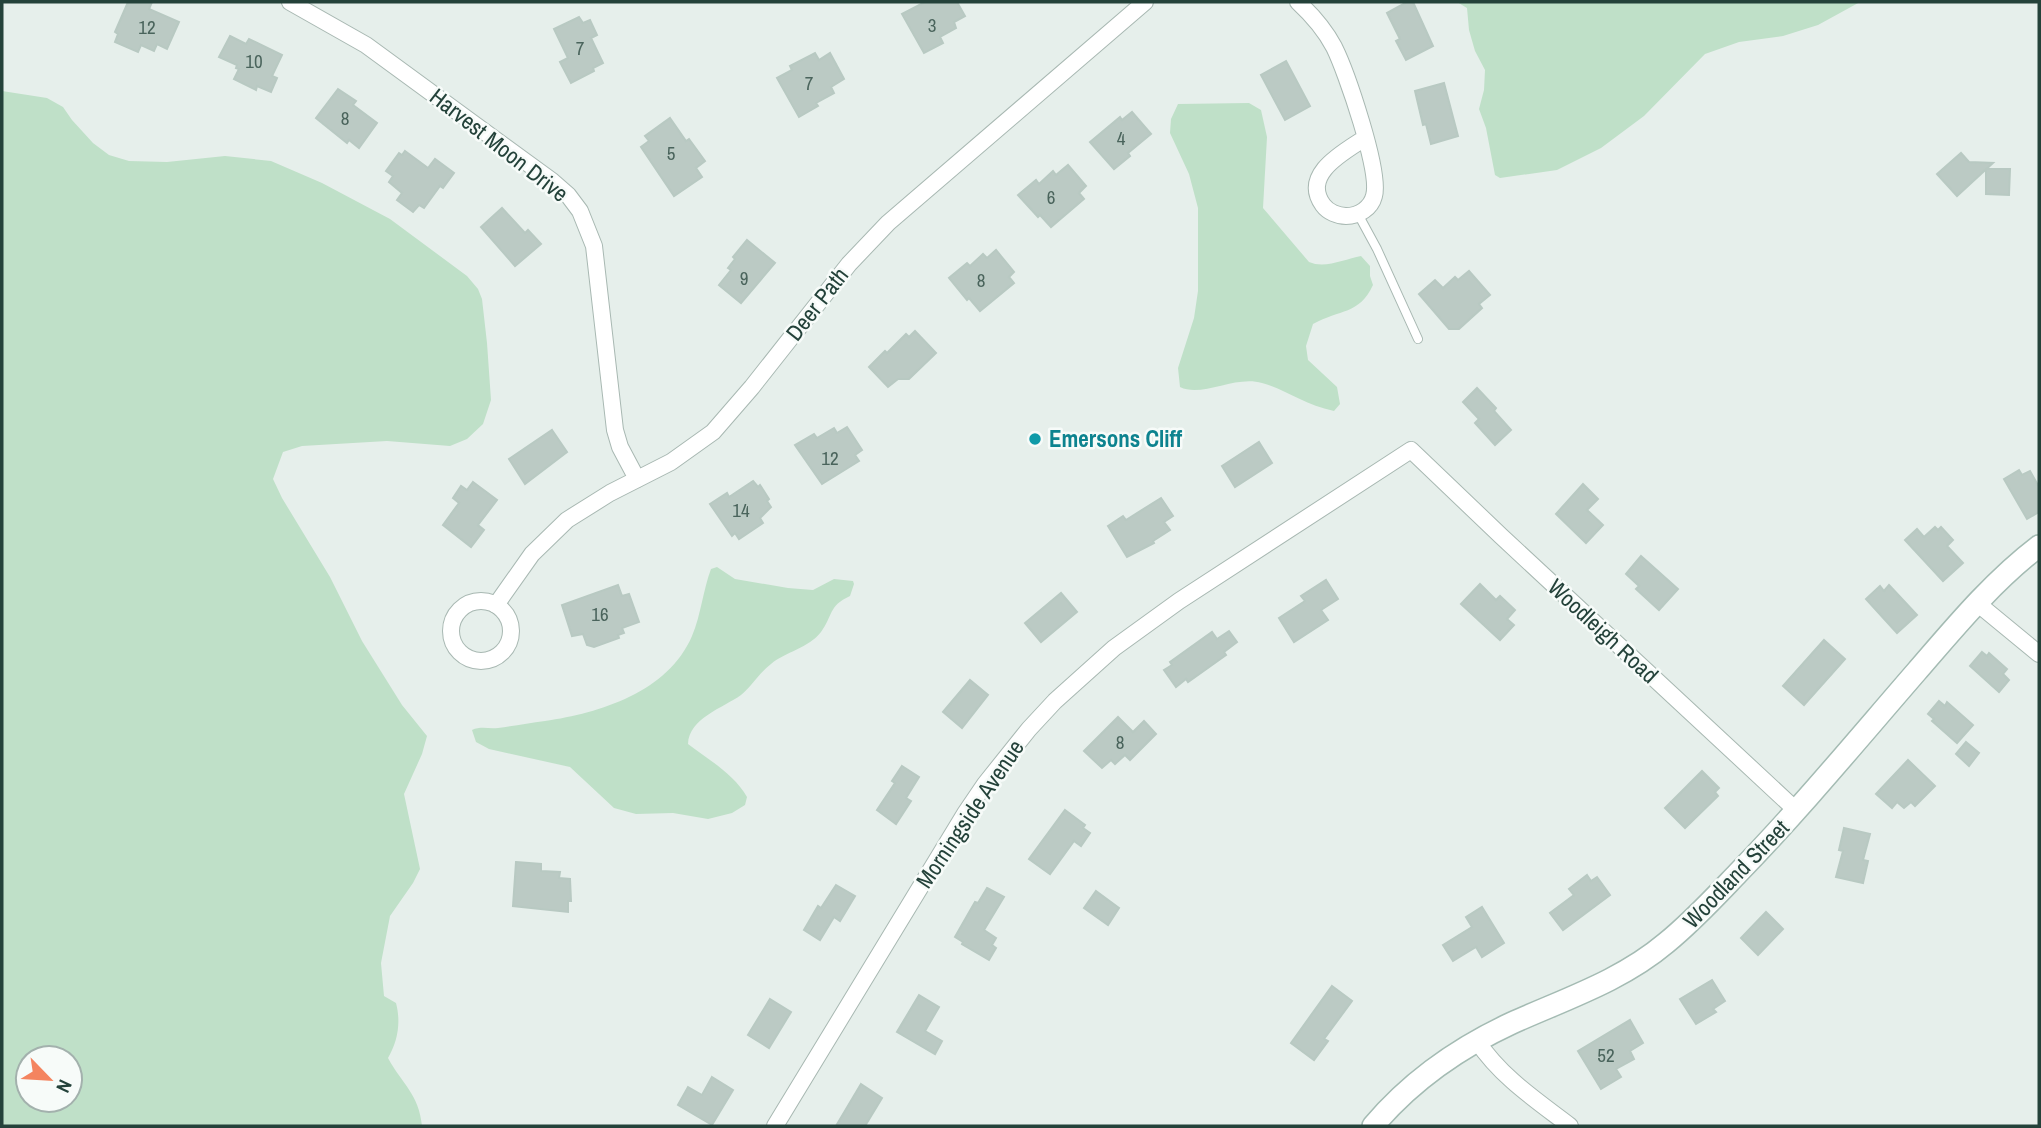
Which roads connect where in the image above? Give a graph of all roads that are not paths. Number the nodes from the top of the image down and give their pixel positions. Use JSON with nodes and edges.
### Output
{"nodes":[{"id":1,"x":290,"y":2,"type":"edge"},
{"id":2,"x":1145,"y":2,"type":"edge"},
{"id":3,"x":1298,"y":2,"type":"edge"},
{"id":4,"x":1365,"y":138,"type":"junction"},
{"id":5,"x":1358,"y":214,"type":"junction"},
{"id":6,"x":1418,"y":339,"type":"dead end"},
{"id":7,"x":1411,"y":450,"type":"joint"},
{"id":8,"x":637,"y":479,"type":"junction"},
{"id":9,"x":2039,"y":546,"type":"edge"},
{"id":10,"x":1976,"y":603,"type":"junction"},
{"id":11,"x":496,"y":606,"type":"dead end"},
{"id":12,"x":2039,"y":654,"type":"edge"},
{"id":13,"x":1797,"y":811,"type":"junction"},
{"id":14,"x":1477,"y":1041,"type":"junction"},
{"id":15,"x":775,"y":1126,"type":"edge"},
{"id":16,"x":1373,"y":1126,"type":"edge"},
{"id":17,"x":1570,"y":1126,"type":"edge"}],
"edges":[{"from":1,"to":8,"type":"street","name":"Harvest Moon Drive"},
{"from":2,"to":8,"type":"street","name":"Deer Path"},
{"from":3,"to":4,"type":"street"},
{"from":4,"to":5,"type":"street"},
{"from":4,"to":5,"type":"street"},
{"from":5,"to":6,"type":"lane"},
{"from":7,"to":13,"type":"street","name":"Woodleigh Road"},
{"from":7,"to":15,"type":"street","name":"Morningside Avenue"},
{"from":8,"to":11,"type":"street","name":"Deer Path"},
{"from":9,"to":10,"type":"street","name":"Woodland Street"},
{"from":10,"to":12,"type":"street"},
{"from":10,"to":13,"type":"street","name":"Woodland Street"},
{"from":13,"to":14,"type":"street","name":"Woodland Street"},
{"from":14,"to":16,"type":"street","name":"Woodland Street"},
{"from":14,"to":17,"type":"street"}]}
